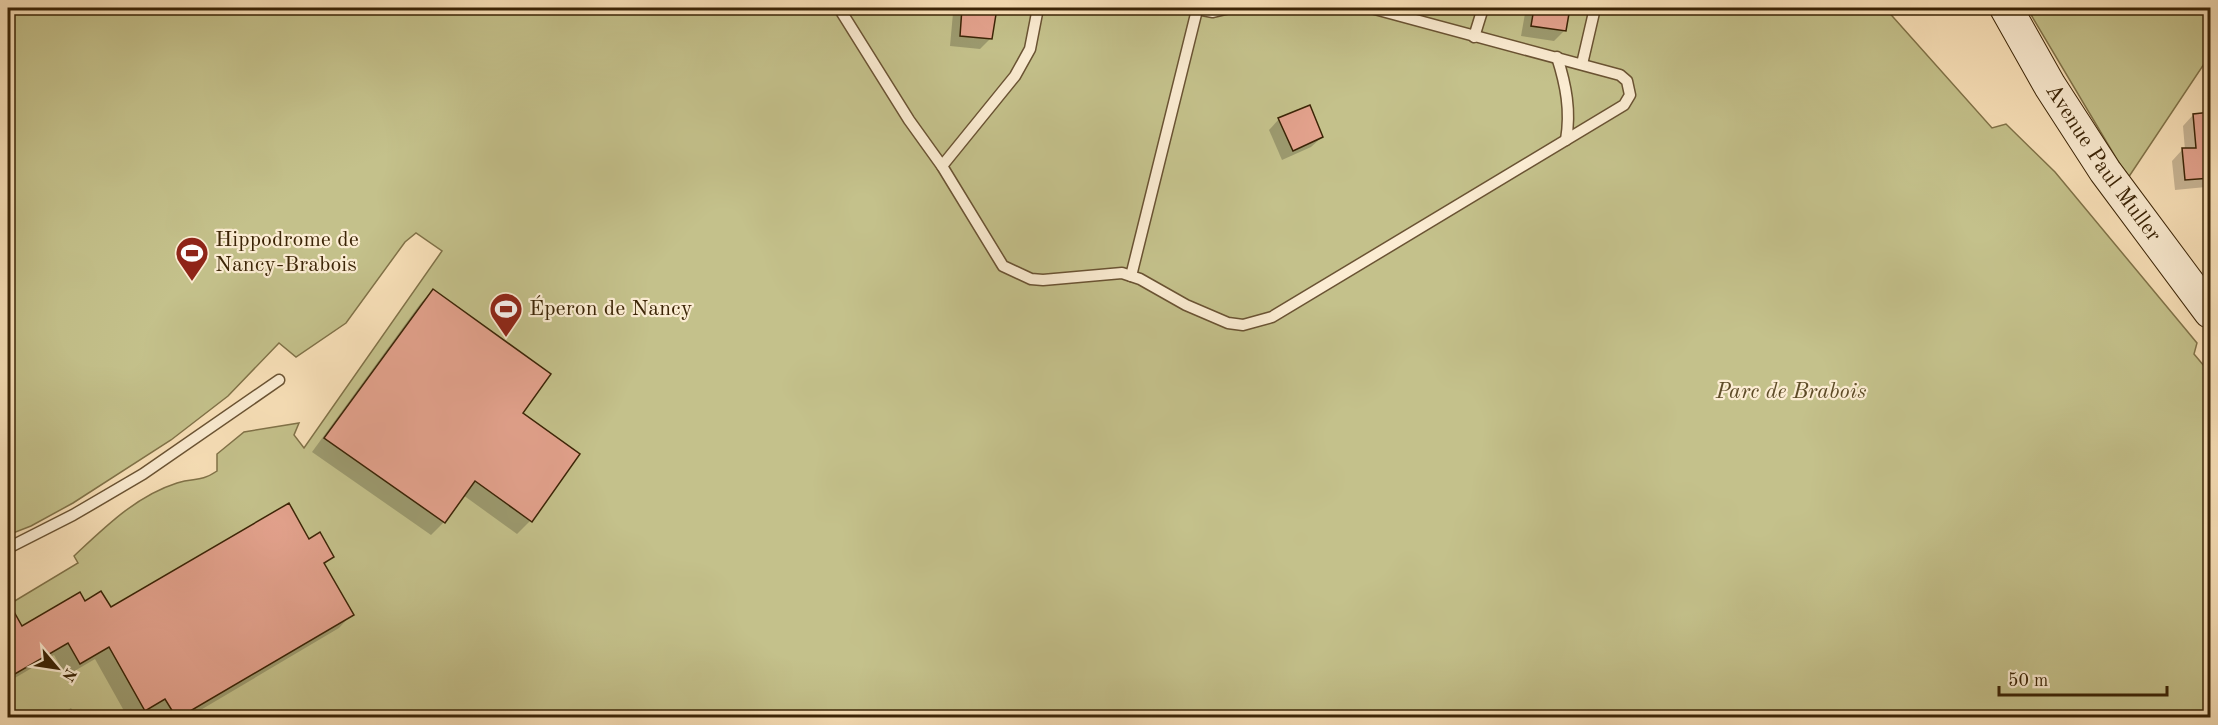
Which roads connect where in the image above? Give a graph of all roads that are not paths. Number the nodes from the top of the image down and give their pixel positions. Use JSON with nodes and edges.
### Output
{"nodes":[{"id":1,"x":838,"y":8,"type":"edge"},
{"id":2,"x":1038,"y":8,"type":"edge"},
{"id":3,"x":1230,"y":8,"type":"edge"},
{"id":4,"x":1371,"y":8,"type":"edge"},
{"id":5,"x":1483,"y":8,"type":"edge"},
{"id":6,"x":1595,"y":8,"type":"edge"},
{"id":7,"x":2007,"y":8,"type":"edge"},
{"id":8,"x":1195,"y":9,"type":"edge"},
{"id":9,"x":1473,"y":37,"type":"junction"},
{"id":10,"x":1557,"y":57,"type":"junction"},
{"id":11,"x":1582,"y":64,"type":"junction"},
{"id":12,"x":1566,"y":140,"type":"junction"},
{"id":13,"x":942,"y":166,"type":"junction"},
{"id":14,"x":1131,"y":276,"type":"junction"},
{"id":15,"x":2211,"y":312,"type":"edge"},
{"id":16,"x":279,"y":380,"type":"dead end"},
{"id":17,"x":8,"y":549,"type":"edge"}],
"edges":[{"from":1,"to":13,"type":"lane"},
{"from":2,"to":13,"type":"lane"},
{"from":3,"to":8,"type":"lane"},
{"from":4,"to":9,"type":"lane"},
{"from":5,"to":9,"type":"lane"},
{"from":6,"to":11,"type":"lane"},
{"from":7,"to":15,"type":"main road","name":"Avenue Paul Muller"},
{"from":8,"to":14,"type":"lane"},
{"from":9,"to":10,"type":"lane"},
{"from":10,"to":11,"type":"lane"},
{"from":10,"to":12,"type":"lane"},
{"from":11,"to":12,"type":"lane"},
{"from":12,"to":14,"type":"lane"},
{"from":13,"to":14,"type":"lane"},
{"from":16,"to":17,"type":"lane"}]}
